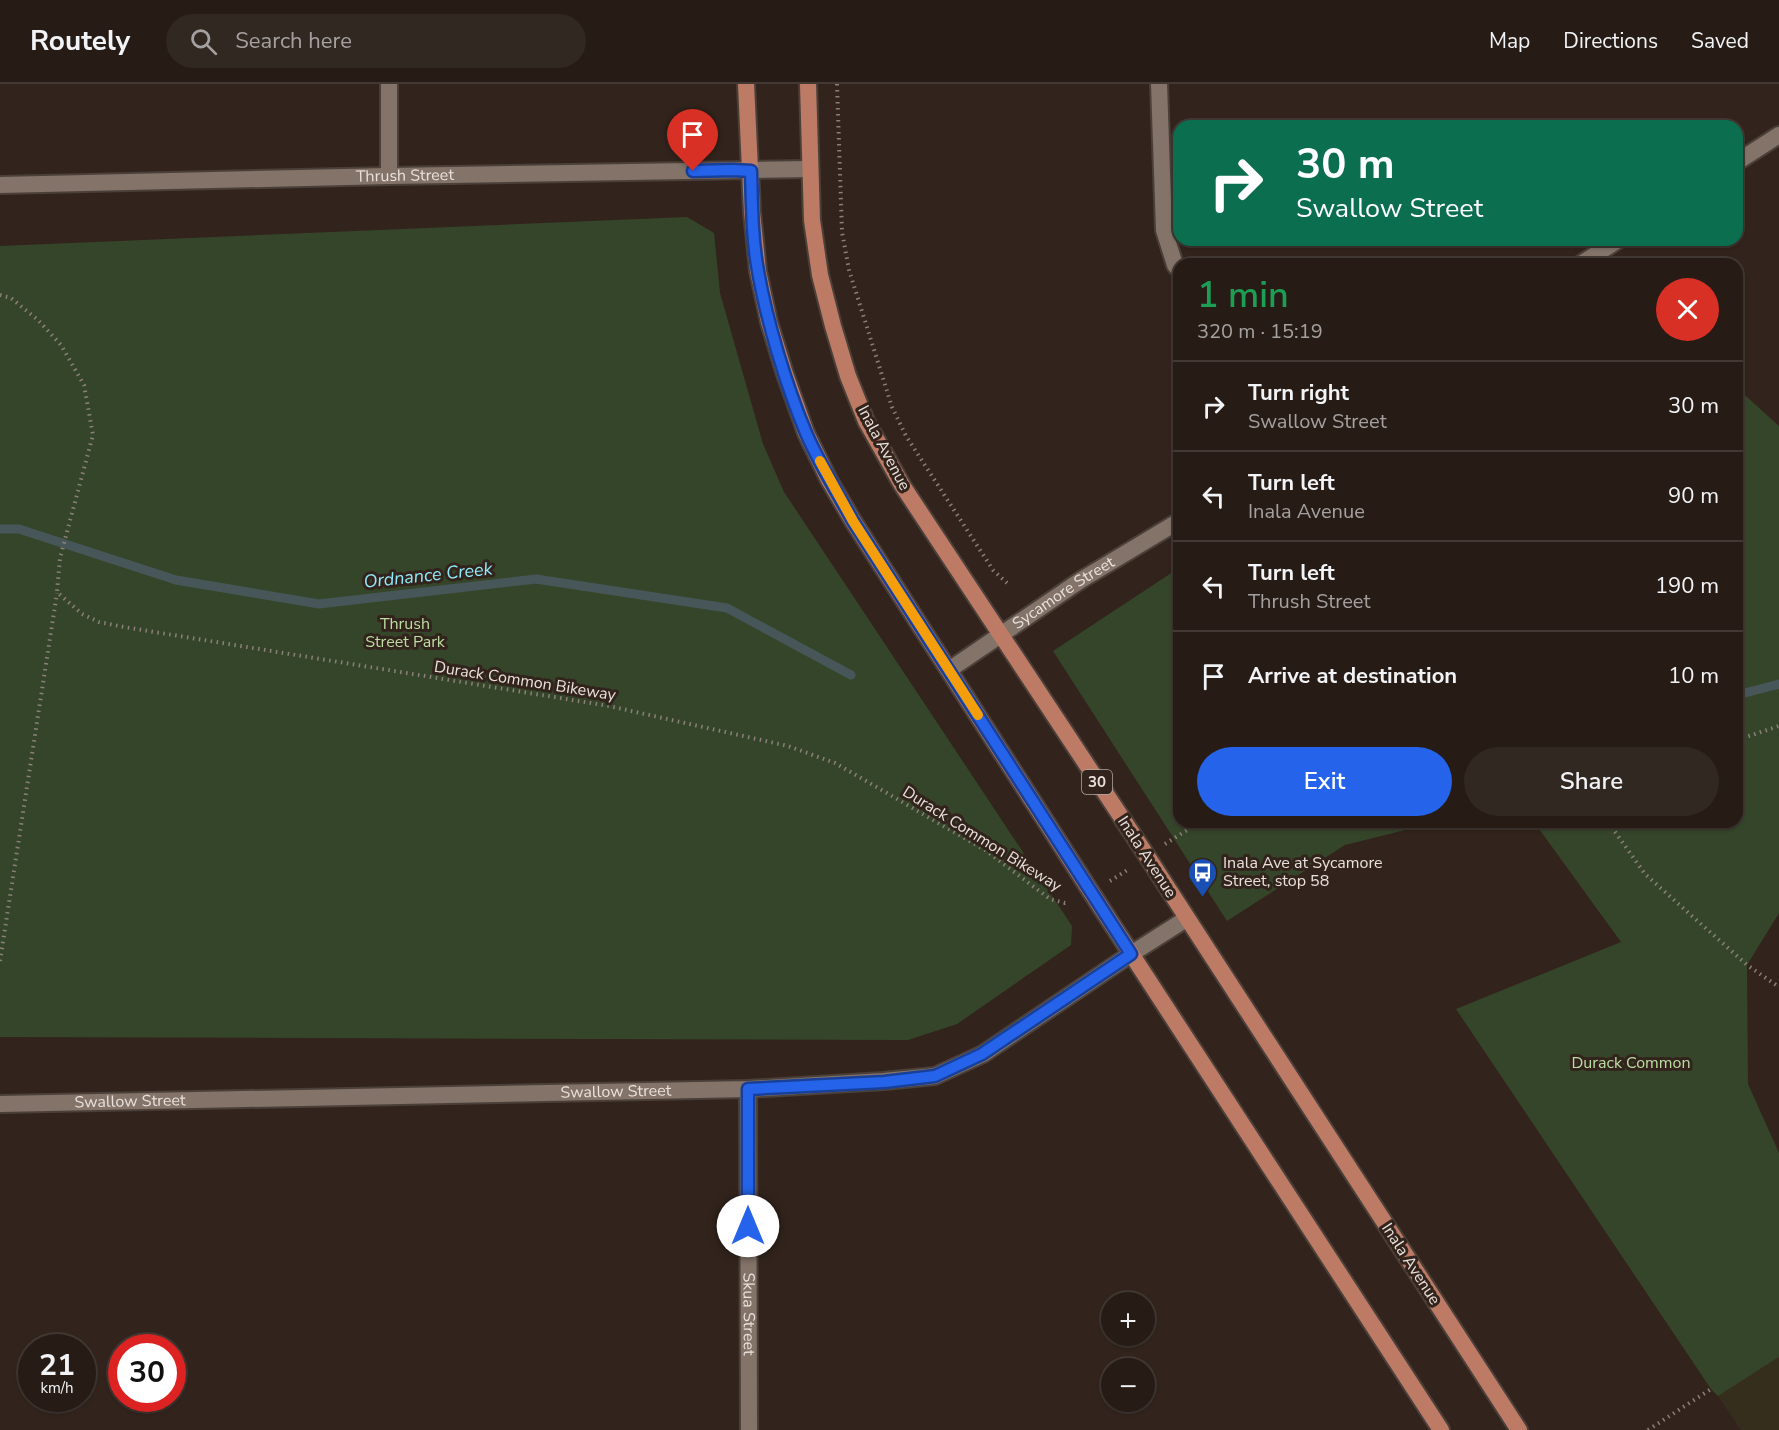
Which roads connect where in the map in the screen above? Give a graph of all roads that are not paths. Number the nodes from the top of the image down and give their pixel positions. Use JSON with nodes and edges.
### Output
{"nodes":[{"id":1,"x":389,"y":84,"type":"edge"},
{"id":2,"x":746,"y":84,"type":"edge"},
{"id":3,"x":808,"y":84,"type":"edge"},
{"id":4,"x":1159,"y":84,"type":"edge"},
{"id":5,"x":1779,"y":135,"type":"edge"},
{"id":6,"x":1743,"y":158,"type":"edge"},
{"id":7,"x":810,"y":169,"type":"junction"},
{"id":8,"x":751,"y":171,"type":"junction"},
{"id":9,"x":389,"y":176,"type":"junction"},
{"id":10,"x":0,"y":185,"type":"edge"},
{"id":11,"x":1609,"y":246,"type":"edge"},
{"id":12,"x":1174,"y":258,"type":"edge"},
{"id":13,"x":1590,"y":258,"type":"edge"},
{"id":14,"x":1173,"y":525,"type":"edge"},
{"id":15,"x":1000,"y":635,"type":"junction"},
{"id":16,"x":950,"y":670,"type":"junction"},
{"id":17,"x":1186,"y":919,"type":"junction"},
{"id":18,"x":1131,"y":954,"type":"junction"},
{"id":19,"x":748,"y":1089,"type":"junction"},
{"id":20,"x":0,"y":1104,"type":"edge"},
{"id":21,"x":749,"y":1430,"type":"edge"},
{"id":22,"x":1441,"y":1430,"type":"edge"},
{"id":23,"x":1519,"y":1430,"type":"edge"}],
"edges":[{"from":1,"to":9,"type":"street"},
{"from":2,"to":8,"type":"main road"},
{"from":3,"to":7,"type":"main road","name":"Inala Avenue","number":"30"},
{"from":4,"to":12,"type":"street"},
{"from":5,"to":6,"type":"street"},
{"from":7,"to":8,"type":"street","name":"Thrush Street"},
{"from":7,"to":15,"type":"main road","name":"Inala Avenue","number":"30"},
{"from":8,"to":9,"type":"street","name":"Thrush Street"},
{"from":8,"to":16,"type":"main road"},
{"from":9,"to":10,"type":"street","name":"Thrush Street"},
{"from":11,"to":13,"type":"street"},
{"from":14,"to":15,"type":"street","name":"Sycamore Street"},
{"from":15,"to":16,"type":"street","name":"Sycamore Street"},
{"from":15,"to":17,"type":"main road","name":"Inala Avenue","number":"30"},
{"from":16,"to":18,"type":"main road"},
{"from":17,"to":18,"type":"street","name":"Swallow Street"},
{"from":17,"to":23,"type":"main road","name":"Inala Avenue","number":"30"},
{"from":18,"to":19,"type":"street","name":"Swallow Street"},
{"from":18,"to":22,"type":"main road"},
{"from":19,"to":20,"type":"street","name":"Swallow Street"},
{"from":19,"to":21,"type":"street","name":"Skua Street"}]}
